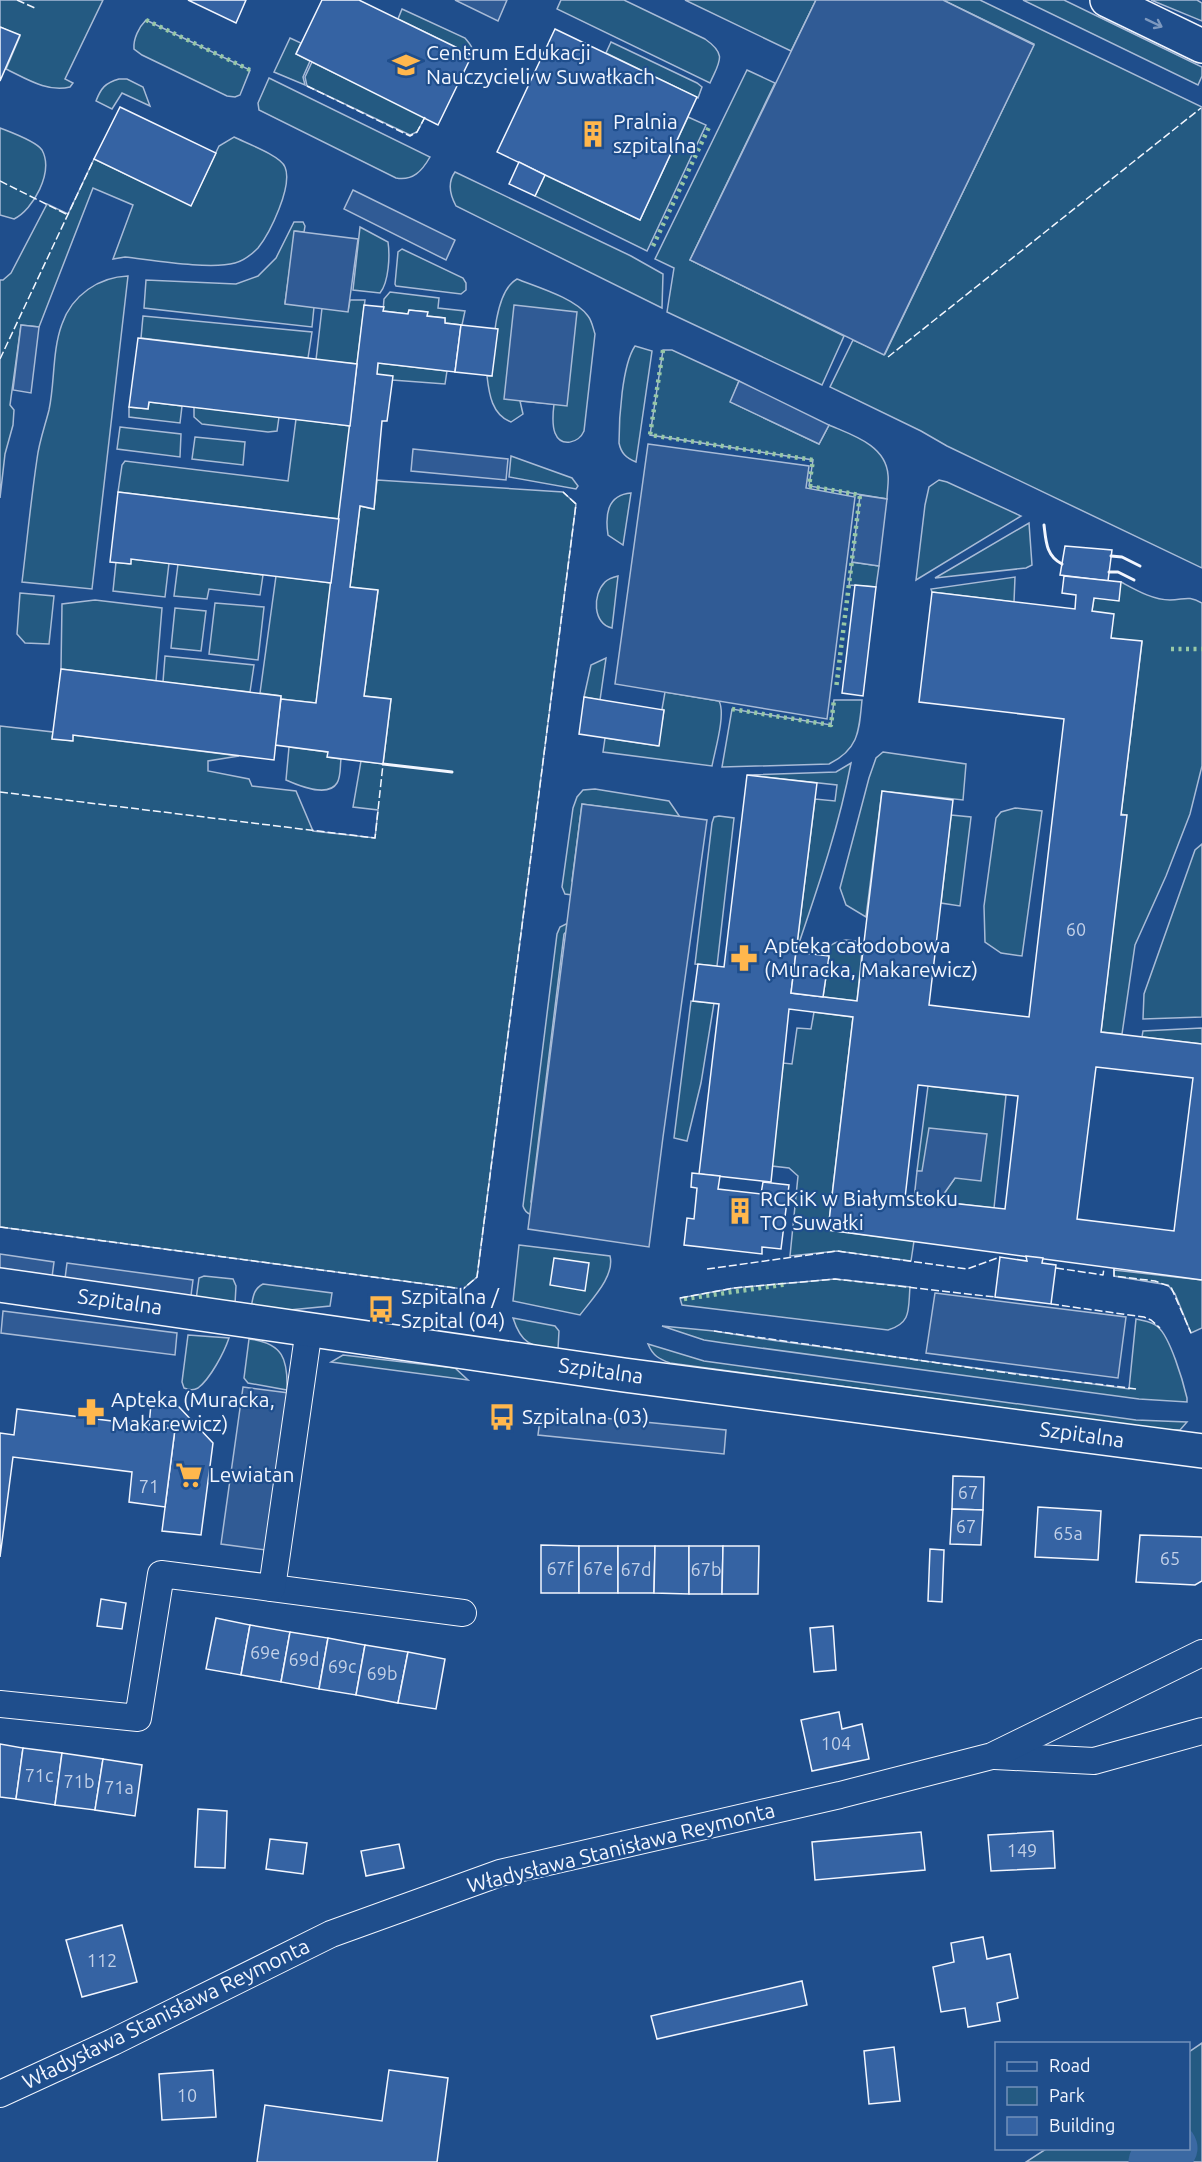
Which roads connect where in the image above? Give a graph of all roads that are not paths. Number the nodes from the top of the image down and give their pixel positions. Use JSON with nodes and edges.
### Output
{"nodes":[{"id":1,"x":1107,"y":0,"type":"edge"},
{"id":2,"x":1202,"y":46,"type":"edge"},
{"id":3,"x":0,"y":1285,"type":"edge"},
{"id":4,"x":309,"y":1329,"type":"junction"},
{"id":5,"x":1202,"y":1451,"type":"edge"},
{"id":6,"x":272,"y":1588,"type":"junction"},
{"id":7,"x":463,"y":1613,"type":"dead end"},
{"id":8,"x":1202,"y":1653,"type":"edge"},
{"id":9,"x":0,"y":1704,"type":"edge"},
{"id":10,"x":1202,"y":1731,"type":"edge"},
{"id":11,"x":992,"y":1756,"type":"junction"},
{"id":12,"x":0,"y":2094,"type":"edge"}],
"edges":[{"from":1,"to":2,"type":"street","one_way":true},
{"from":3,"to":4,"type":"street","name":"Szpitalna"},
{"from":4,"to":5,"type":"street","name":"Szpitalna"},
{"from":4,"to":6,"type":"street"},
{"from":6,"to":7,"type":"street"},
{"from":6,"to":9,"type":"street"},
{"from":8,"to":11,"type":"street","name":"Władysława Stanisława Reymonta"},
{"from":10,"to":11,"type":"street","name":"Władysława Stanisława Reymonta"},
{"from":11,"to":12,"type":"street","name":"Władysława Stanisława Reymonta"}]}
